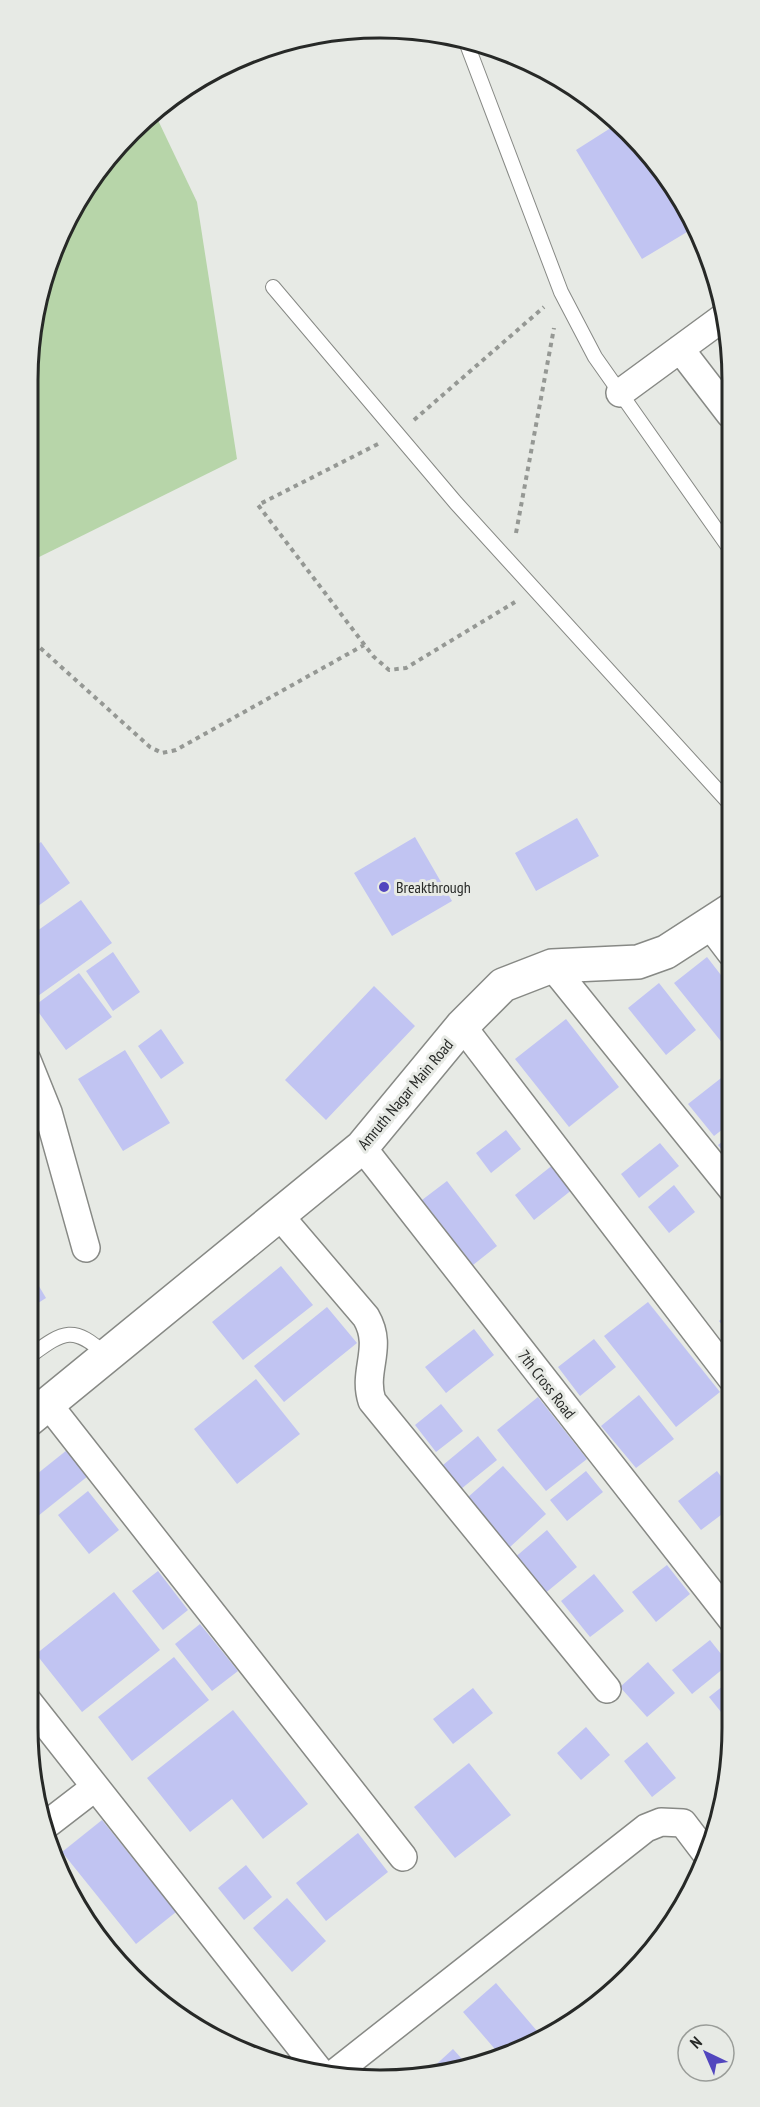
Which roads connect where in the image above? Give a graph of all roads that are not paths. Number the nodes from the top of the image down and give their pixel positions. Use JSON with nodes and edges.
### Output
{"nodes":[{"id":1,"x":469,"y":49,"type":"edge"},
{"id":2,"x":273,"y":287,"type":"dead end"},
{"id":3,"x":718,"y":321,"type":"edge"},
{"id":4,"x":680,"y":349,"type":"junction"},
{"id":5,"x":620,"y":393,"type":"junction"},
{"id":6,"x":722,"y":404,"type":"edge"},
{"id":7,"x":722,"y":538,"type":"edge"},
{"id":8,"x":722,"y":795,"type":"edge"},
{"id":9,"x":720,"y":917,"type":"edge"},
{"id":10,"x":552,"y":966,"type":"junction"},
{"id":11,"x":462,"y":1026,"type":"junction"},
{"id":12,"x":38,"y":1087,"type":"edge"},
{"id":13,"x":362,"y":1147,"type":"junction"},
{"id":14,"x":722,"y":1177,"type":"edge"},
{"id":15,"x":279,"y":1215,"type":"junction"},
{"id":16,"x":86,"y":1248,"type":"dead end"},
{"id":17,"x":38,"y":1350,"type":"edge"},
{"id":18,"x":107,"y":1356,"type":"junction"},
{"id":19,"x":722,"y":1366,"type":"edge"},
{"id":20,"x":38,"y":1412,"type":"edge"},
{"id":21,"x":722,"y":1607,"type":"edge"},
{"id":22,"x":607,"y":1689,"type":"dead end"},
{"id":23,"x":38,"y":1714,"type":"edge"},
{"id":24,"x":94,"y":1788,"type":"junction"},
{"id":25,"x":51,"y":1821,"type":"edge"},
{"id":26,"x":701,"y":1846,"type":"edge"},
{"id":27,"x":403,"y":1857,"type":"dead end"},
{"id":28,"x":313,"y":2063,"type":"edge"},
{"id":29,"x":342,"y":2068,"type":"edge"}],
"edges":[{"from":1,"to":5,"type":"lane"},
{"from":2,"to":8,"type":"lane"},
{"from":3,"to":4,"type":"street"},
{"from":4,"to":5,"type":"street"},
{"from":4,"to":6,"type":"street"},
{"from":5,"to":7,"type":"lane"},
{"from":9,"to":10,"type":"main road","name":"Amruth Nagar Main Road"},
{"from":10,"to":11,"type":"main road","name":"Amruth Nagar Main Road"},
{"from":10,"to":14,"type":"street"},
{"from":11,"to":13,"type":"main road","name":"Amruth Nagar Main Road"},
{"from":11,"to":19,"type":"street"},
{"from":12,"to":16,"type":"street"},
{"from":13,"to":15,"type":"main road","name":"Amruth Nagar Main Road"},
{"from":13,"to":21,"type":"street","name":"7th Cross Road"},
{"from":15,"to":18,"type":"main road","name":"Amruth Nagar Main Road"},
{"from":15,"to":22,"type":"street"},
{"from":17,"to":18,"type":"lane"},
{"from":18,"to":20,"type":"main road","name":"Amruth Nagar Main Road"},
{"from":20,"to":27,"type":"street"},
{"from":23,"to":24,"type":"street"},
{"from":24,"to":25,"type":"street"},
{"from":24,"to":28,"type":"street"},
{"from":26,"to":29,"type":"street"}]}
